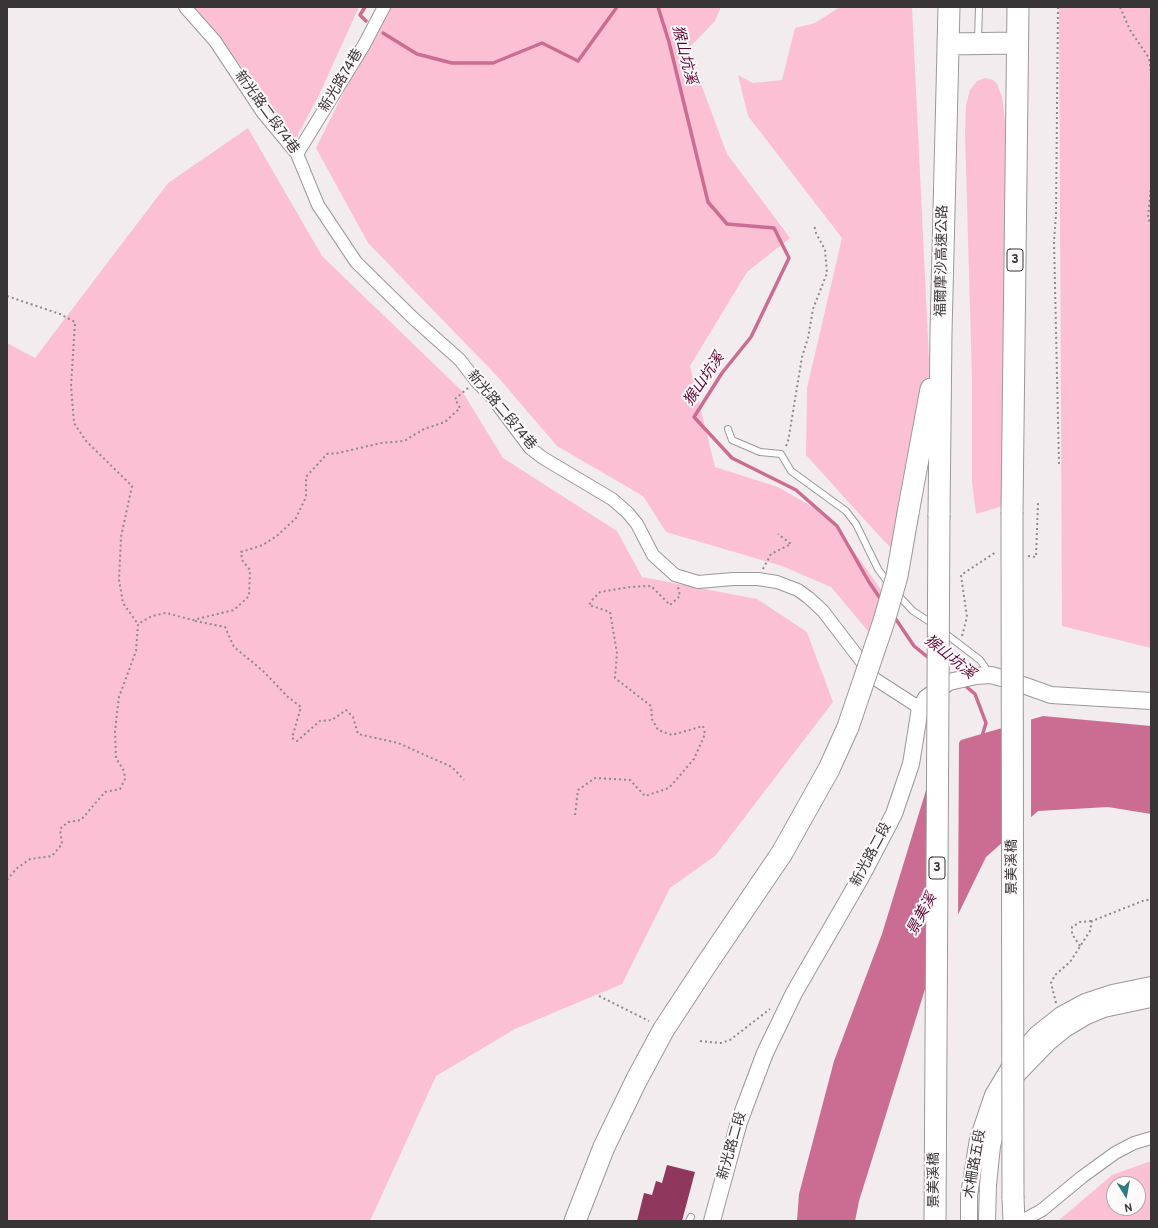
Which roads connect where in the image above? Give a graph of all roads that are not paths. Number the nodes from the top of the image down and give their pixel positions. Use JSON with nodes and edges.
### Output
{"nodes":[{"id":1,"x":185,"y":7,"type":"edge"},
{"id":2,"x":384,"y":7,"type":"edge"},
{"id":3,"x":948,"y":7,"type":"edge"},
{"id":4,"x":979,"y":7,"type":"edge"},
{"id":5,"x":1018,"y":7,"type":"edge"},
{"id":6,"x":948,"y":44,"type":"junction"},
{"id":7,"x":978,"y":44,"type":"junction"},
{"id":8,"x":1017,"y":44,"type":"junction"},
{"id":9,"x":298,"y":154,"type":"junction"},
{"id":10,"x":941,"y":333,"type":"junction"},
{"id":11,"x":728,"y":429,"type":"dead end"},
{"id":12,"x":939,"y":515,"type":"joint"},
{"id":13,"x":983,"y":676,"type":"junction"},
{"id":14,"x":1151,"y":701,"type":"edge"},
{"id":15,"x":923,"y":703,"type":"junction"},
{"id":16,"x":1151,"y":985,"type":"edge"},
{"id":17,"x":1151,"y":999,"type":"edge"},
{"id":18,"x":1151,"y":1138,"type":"edge"},
{"id":19,"x":575,"y":1221,"type":"edge"},
{"id":20,"x":712,"y":1221,"type":"edge"},
{"id":21,"x":935,"y":1221,"type":"edge"},
{"id":22,"x":969,"y":1221,"type":"edge"},
{"id":23,"x":987,"y":1221,"type":"edge"},
{"id":24,"x":1013,"y":1221,"type":"edge"},
{"id":25,"x":1022,"y":1221,"type":"edge"}],
"edges":[{"from":1,"to":9,"type":"street","name":"新光路二段74巷"},
{"from":2,"to":9,"type":"street","name":"新光路74巷"},
{"from":3,"to":6,"type":"highway","name":"福爾摩沙高速公路","number":"3"},
{"from":4,"to":7,"type":"lane"},
{"from":5,"to":8,"type":"highway","number":"3"},
{"from":6,"to":7,"type":"highway"},
{"from":6,"to":10,"type":"highway","name":"福爾摩沙高速公路","number":"3"},
{"from":7,"to":8,"type":"highway"},
{"from":8,"to":24,"type":"highway","name":"景美溪橋","number":"3","bridge":true},
{"from":9,"to":15,"type":"street","name":"新光路二段74巷"},
{"from":10,"to":12,"type":"highway","name":"福爾摩沙高速公路","number":"3"},
{"from":10,"to":19,"type":"highway","bridge":true},
{"from":11,"to":13,"type":"lane"},
{"from":12,"to":21,"type":"highway","name":"景美溪橋","number":"3","bridge":true},
{"from":13,"to":14,"type":"street"},
{"from":13,"to":15,"type":"street"},
{"from":15,"to":20,"type":"street","name":"新光路二段"},
{"from":16,"to":22,"type":"street","name":"木柵路五段"},
{"from":17,"to":23,"type":"street","name":"木柵路五段"},
{"from":18,"to":25,"type":"street"}]}
